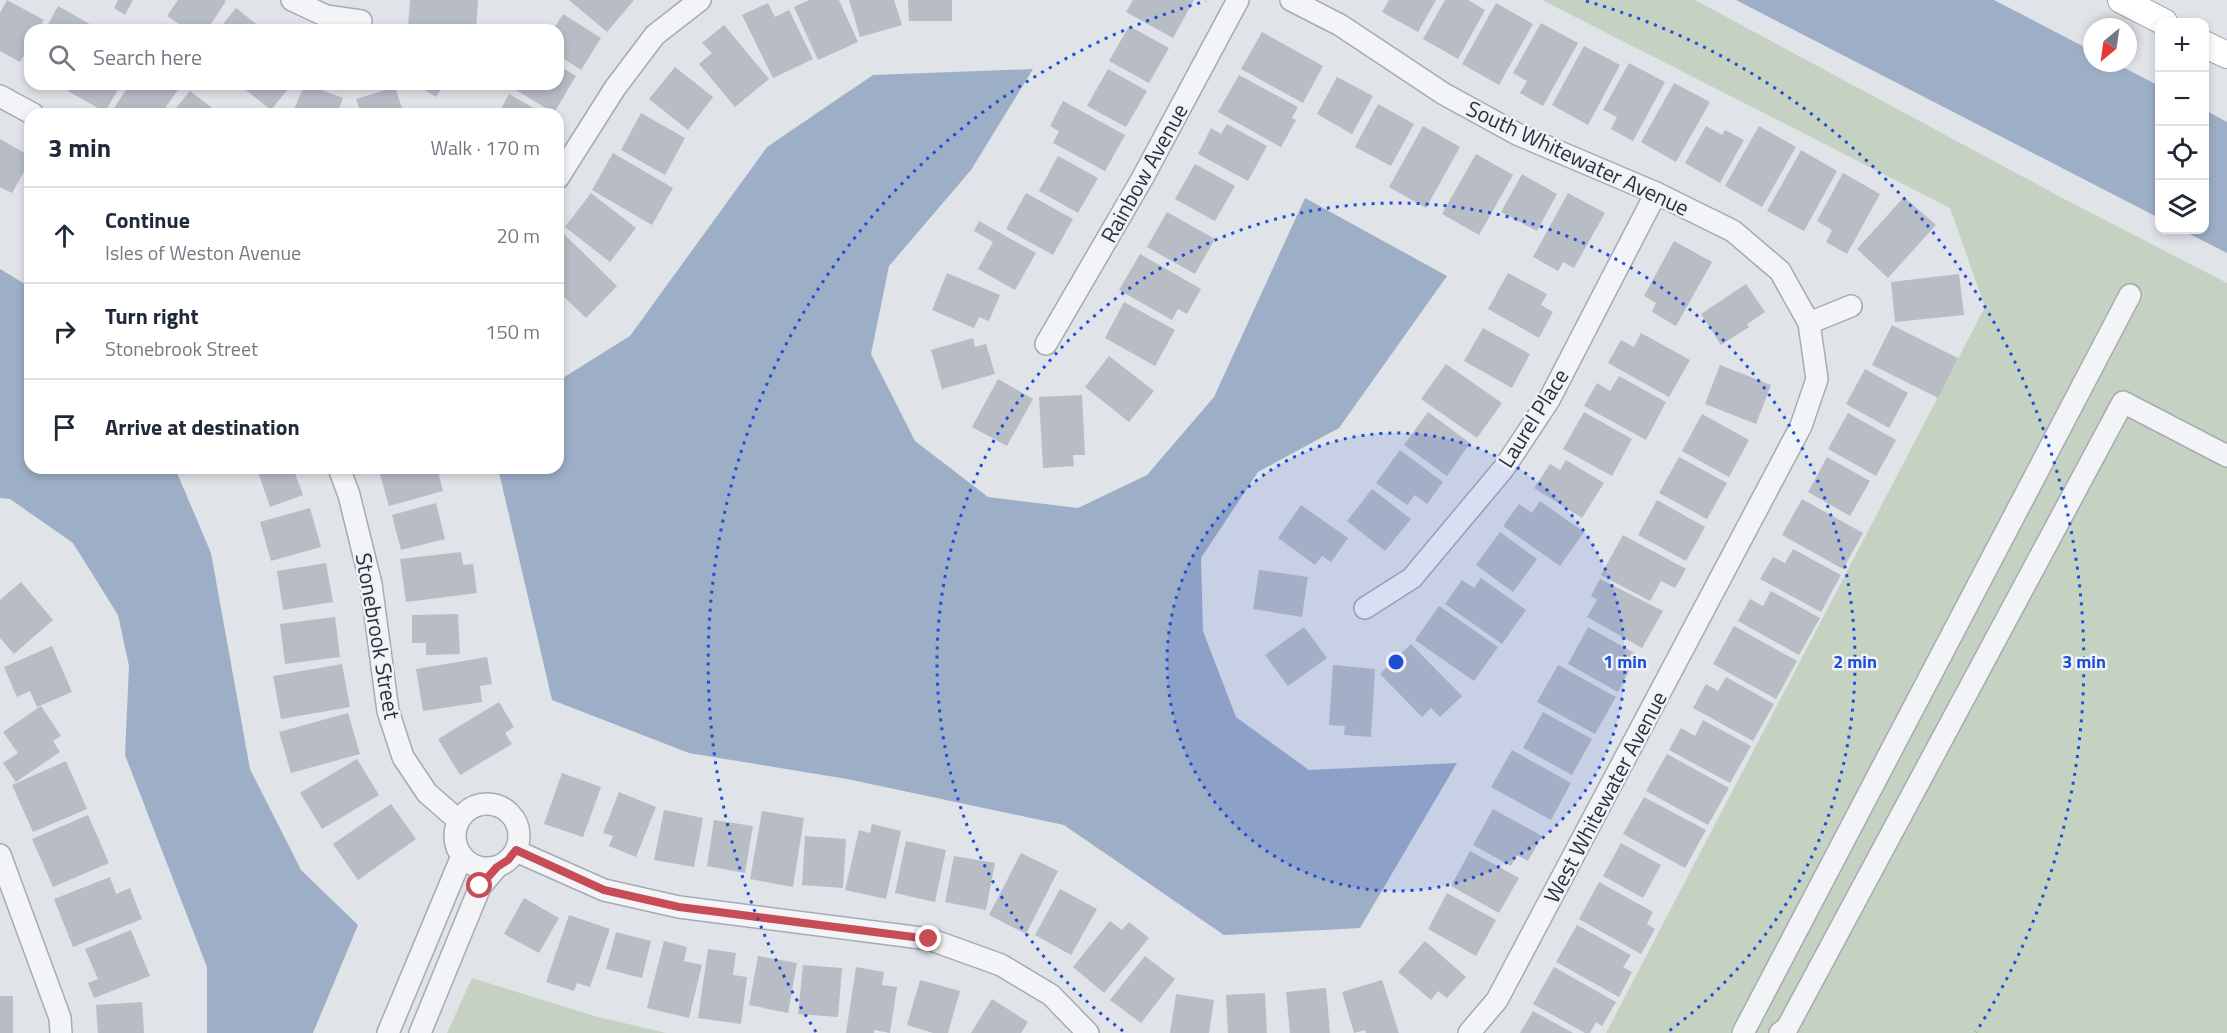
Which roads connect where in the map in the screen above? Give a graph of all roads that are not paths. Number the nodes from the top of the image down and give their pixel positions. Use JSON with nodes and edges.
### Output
{"nodes":[{"id":1,"x":292,"y":0,"type":"edge"},
{"id":2,"x":700,"y":0,"type":"edge"},
{"id":3,"x":1238,"y":0,"type":"edge"},
{"id":4,"x":1291,"y":0,"type":"edge"},
{"id":5,"x":2121,"y":0,"type":"edge"},
{"id":6,"x":2156,"y":18,"type":"edge"},
{"id":7,"x":361,"y":21,"type":"dead end"},
{"id":8,"x":2209,"y":46,"type":"edge"},
{"id":9,"x":2227,"y":55,"type":"edge"},
{"id":10,"x":0,"y":96,"type":"edge"},
{"id":11,"x":24,"y":109,"type":"edge"},
{"id":12,"x":564,"y":169,"type":"edge"},
{"id":13,"x":1656,"y":193,"type":"junction"},
{"id":14,"x":2130,"y":295,"type":"dead end"},
{"id":15,"x":1851,"y":306,"type":"dead end"},
{"id":16,"x":1809,"y":323,"type":"junction"},
{"id":17,"x":1046,"y":344,"type":"dead end"},
{"id":18,"x":2227,"y":456,"type":"edge"},
{"id":19,"x":341,"y":474,"type":"edge"},
{"id":20,"x":1365,"y":608,"type":"dead end"},
{"id":21,"x":458,"y":820,"type":"junction"},
{"id":22,"x":516,"y":850,"type":"junction"},
{"id":23,"x":0,"y":855,"type":"edge"},
{"id":24,"x":462,"y":856,"type":"junction"},
{"id":25,"x":497,"y":867,"type":"junction"},
{"id":26,"x":61,"y":1033,"type":"edge"},
{"id":27,"x":388,"y":1033,"type":"edge"},
{"id":28,"x":420,"y":1033,"type":"edge"},
{"id":29,"x":1088,"y":1033,"type":"edge"},
{"id":30,"x":1469,"y":1033,"type":"edge"},
{"id":31,"x":1743,"y":1033,"type":"edge"},
{"id":32,"x":1780,"y":1033,"type":"edge"}],
"edges":[{"from":1,"to":7,"type":"street"},
{"from":2,"to":12,"type":"street"},
{"from":3,"to":17,"type":"street","name":"Rainbow Avenue"},
{"from":4,"to":13,"type":"street","name":"South Whitewater Avenue"},
{"from":5,"to":6,"type":"main road"},
{"from":8,"to":9,"type":"main road"},
{"from":10,"to":11,"type":"street"},
{"from":13,"to":16,"type":"street","name":"South Whitewater Avenue"},
{"from":13,"to":20,"type":"street","name":"Laurel Place"},
{"from":14,"to":31,"type":"street"},
{"from":15,"to":16,"type":"street"},
{"from":16,"to":30,"type":"street","name":"West Whitewater Avenue"},
{"from":18,"to":32,"type":"street"},
{"from":19,"to":21,"type":"street","name":"Stonebrook Street"},
{"from":21,"to":22,"type":"street"},
{"from":21,"to":24,"type":"street"},
{"from":22,"to":25,"type":"street"},
{"from":22,"to":29,"type":"street"},
{"from":23,"to":26,"type":"street"},
{"from":24,"to":25,"type":"street"},
{"from":24,"to":27,"type":"street"},
{"from":25,"to":28,"type":"street"}]}
